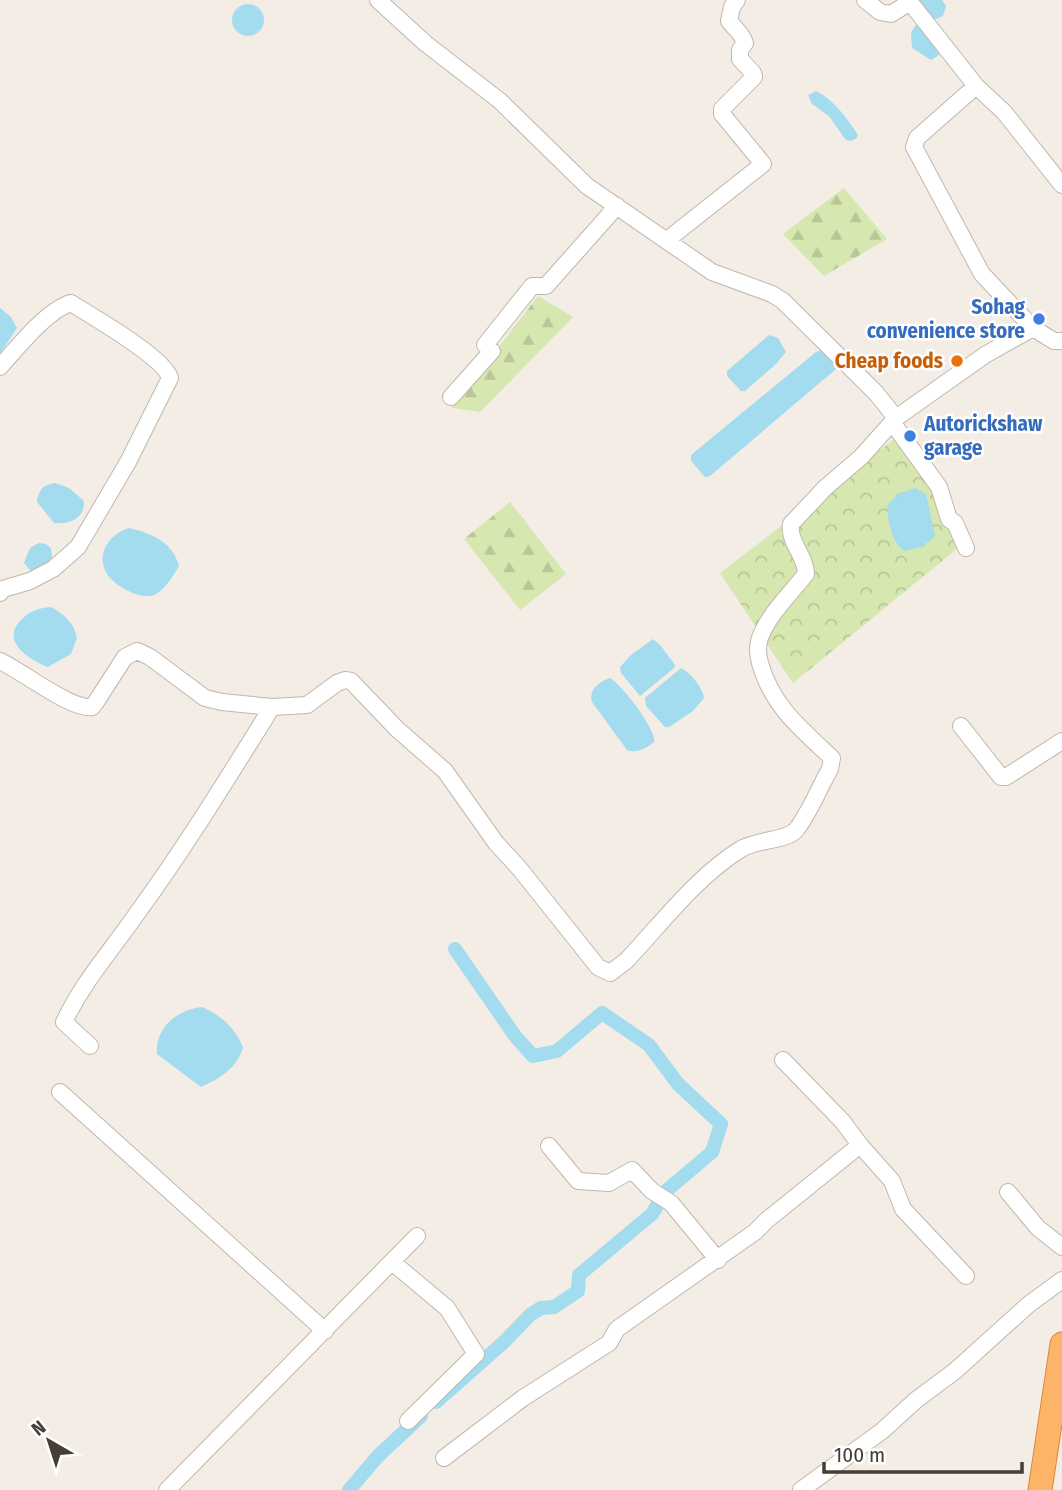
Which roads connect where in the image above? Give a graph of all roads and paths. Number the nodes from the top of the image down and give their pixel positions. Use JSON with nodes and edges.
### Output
{"nodes":[{"id":1,"x":378,"y":0,"type":"edge"},
{"id":2,"x":737,"y":0,"type":"edge"},
{"id":3,"x":865,"y":0,"type":"edge"},
{"id":4,"x":976,"y":86,"type":"junction"},
{"id":5,"x":1062,"y":185,"type":"edge"},
{"id":6,"x":617,"y":206,"type":"junction"},
{"id":7,"x":667,"y":240,"type":"junction"},
{"id":8,"x":1033,"y":328,"type":"junction"},
{"id":9,"x":1062,"y":341,"type":"edge"},
{"id":10,"x":0,"y":367,"type":"edge"},
{"id":11,"x":450,"y":397,"type":"dead end"},
{"id":12,"x":894,"y":420,"type":"junction"},
{"id":13,"x":966,"y":548,"type":"dead end"},
{"id":14,"x":0,"y":593,"type":"edge"},
{"id":15,"x":0,"y":661,"type":"edge"},
{"id":16,"x":272,"y":707,"type":"junction"},
{"id":17,"x":961,"y":726,"type":"dead end"},
{"id":18,"x":1062,"y":741,"type":"edge"},
{"id":19,"x":90,"y":1046,"type":"dead end"},
{"id":20,"x":783,"y":1060,"type":"dead end"},
{"id":21,"x":60,"y":1092,"type":"dead end"},
{"id":22,"x":860,"y":1145,"type":"junction"},
{"id":23,"x":548,"y":1146,"type":"dead end"},
{"id":24,"x":1008,"y":1192,"type":"dead end"},
{"id":25,"x":417,"y":1236,"type":"dead end"},
{"id":26,"x":1062,"y":1247,"type":"edge"},
{"id":27,"x":718,"y":1260,"type":"junction"},
{"id":28,"x":392,"y":1262,"type":"junction"},
{"id":29,"x":966,"y":1276,"type":"dead end"},
{"id":30,"x":1062,"y":1280,"type":"edge"},
{"id":31,"x":325,"y":1331,"type":"junction"},
{"id":32,"x":1062,"y":1344,"type":"edge"},
{"id":33,"x":408,"y":1421,"type":"dead end"},
{"id":34,"x":444,"y":1458,"type":"dead end"},
{"id":35,"x":167,"y":1490,"type":"edge"},
{"id":36,"x":801,"y":1490,"type":"edge"},
{"id":37,"x":1040,"y":1490,"type":"edge"}],
"edges":[{"from":1,"to":6,"type":"street"},
{"from":2,"to":7,"type":"street"},
{"from":3,"to":4,"type":"street"},
{"from":4,"to":5,"type":"street"},
{"from":4,"to":8,"type":"street"},
{"from":6,"to":7,"type":"street"},
{"from":6,"to":11,"type":"street"},
{"from":7,"to":12,"type":"street"},
{"from":8,"to":9,"type":"street"},
{"from":8,"to":12,"type":"street"},
{"from":10,"to":14,"type":"street"},
{"from":12,"to":13,"type":"street"},
{"from":12,"to":16,"type":"street"},
{"from":15,"to":16,"type":"street"},
{"from":16,"to":19,"type":"street"},
{"from":17,"to":18,"type":"street"},
{"from":20,"to":22,"type":"street"},
{"from":21,"to":31,"type":"street"},
{"from":22,"to":27,"type":"street"},
{"from":22,"to":29,"type":"street"},
{"from":23,"to":27,"type":"street"},
{"from":24,"to":26,"type":"street"},
{"from":25,"to":28,"type":"street"},
{"from":27,"to":34,"type":"street"},
{"from":28,"to":31,"type":"street"},
{"from":28,"to":33,"type":"street"},
{"from":30,"to":36,"type":"street"},
{"from":31,"to":35,"type":"street"},
{"from":32,"to":37,"type":"highway"}]}
